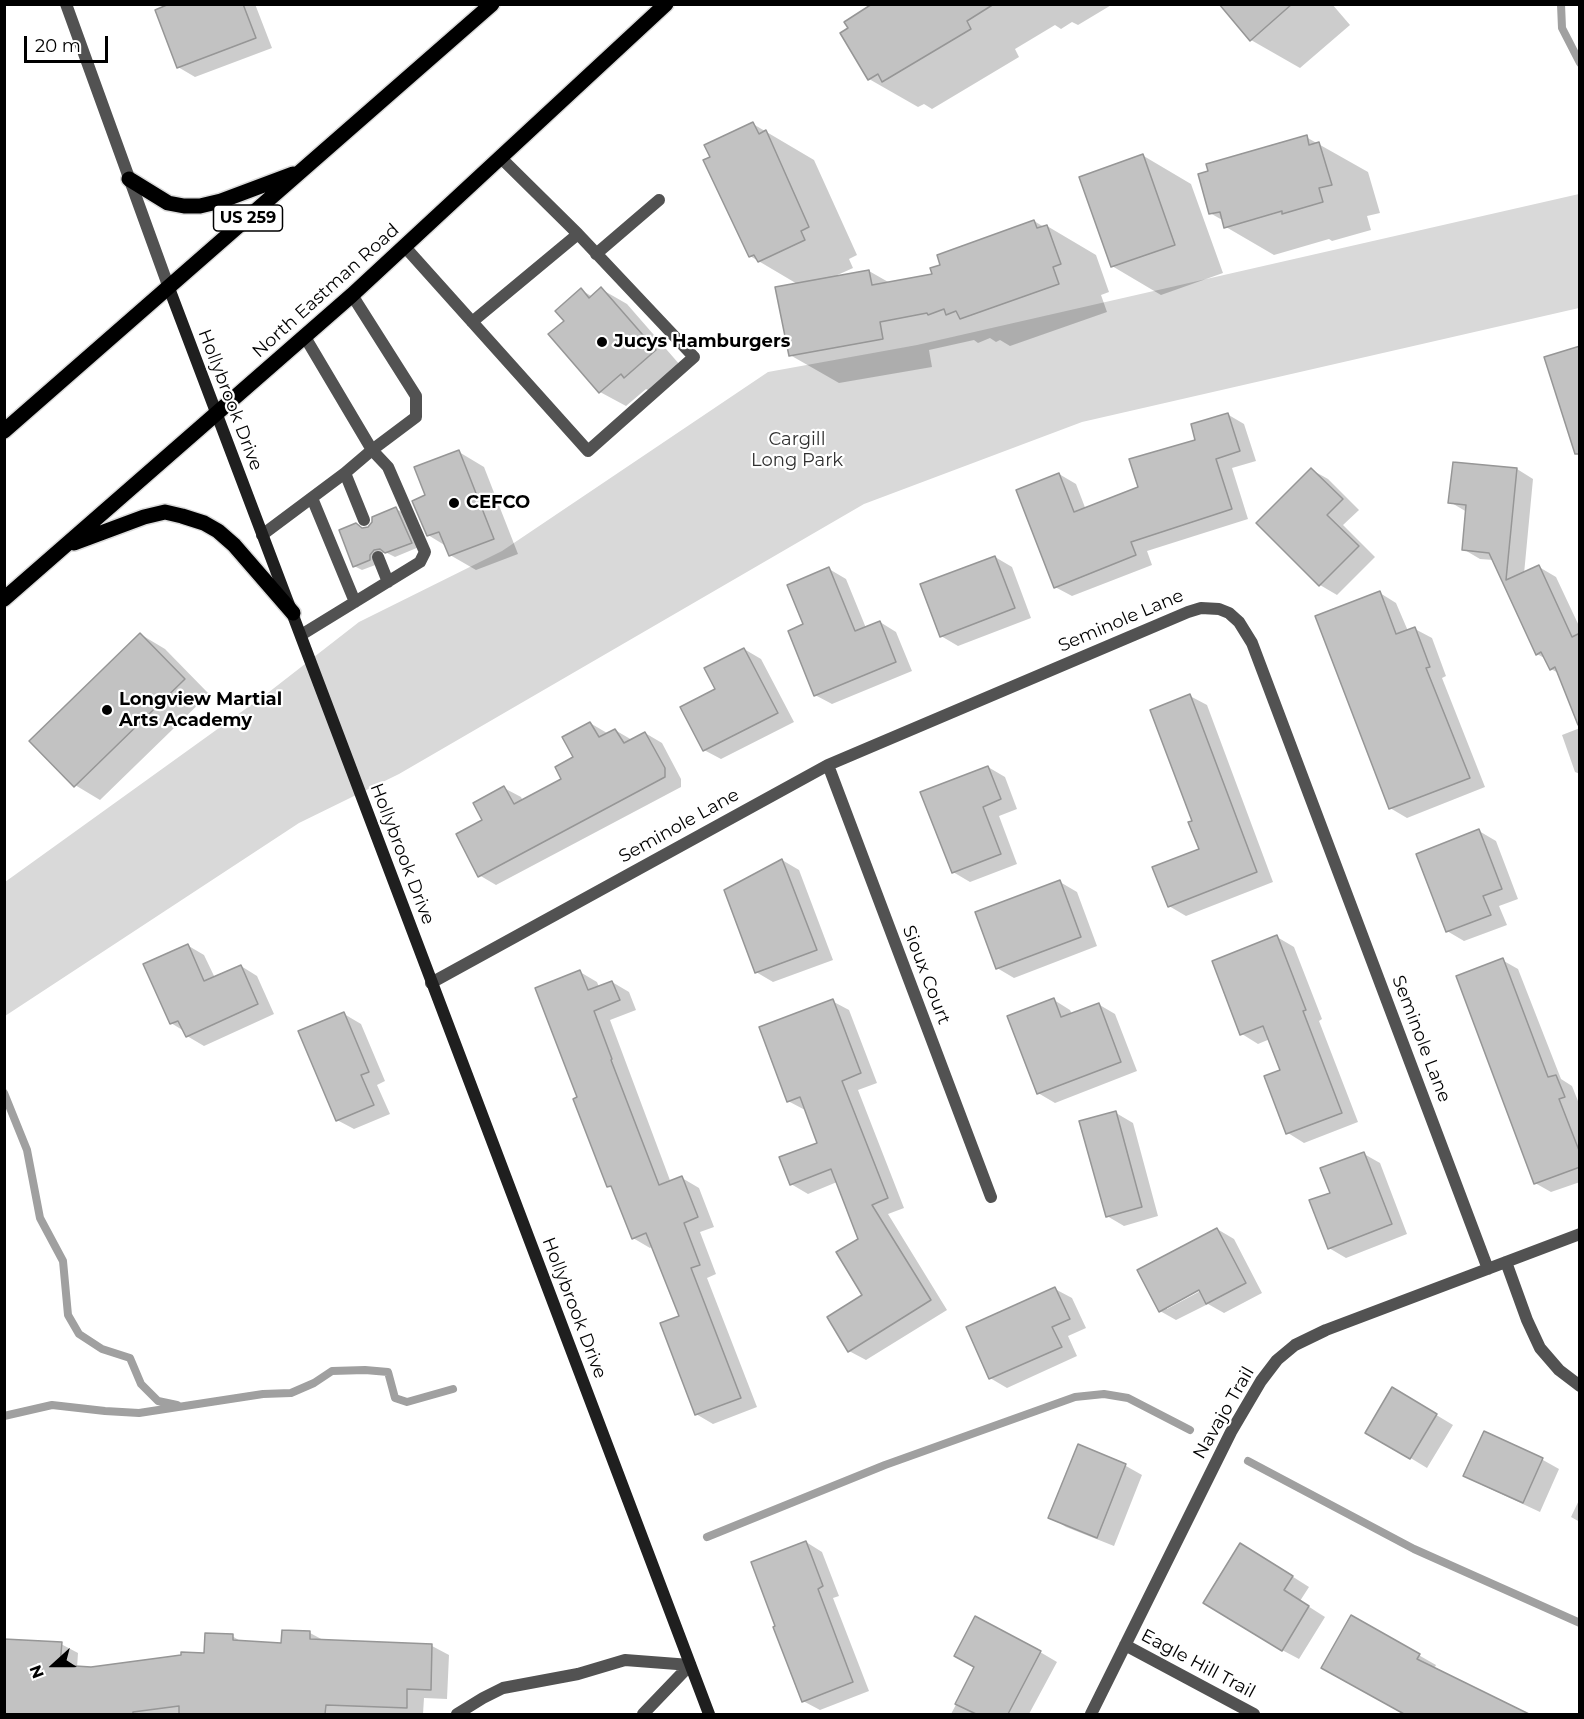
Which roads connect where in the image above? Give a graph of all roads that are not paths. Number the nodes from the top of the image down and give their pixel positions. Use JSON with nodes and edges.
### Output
{"nodes":[{"id":1,"x":66,"y":4,"type":"edge"},
{"id":2,"x":492,"y":4,"type":"edge"},
{"id":3,"x":666,"y":4,"type":"edge"},
{"id":4,"x":501,"y":158,"type":"junction"},
{"id":5,"x":302,"y":171,"type":"junction"},
{"id":6,"x":129,"y":179,"type":"junction"},
{"id":7,"x":659,"y":200,"type":"dead end"},
{"id":8,"x":578,"y":234,"type":"junction"},
{"id":9,"x":405,"y":247,"type":"junction"},
{"id":10,"x":596,"y":254,"type":"junction"},
{"id":11,"x":169,"y":288,"type":"junction"},
{"id":12,"x":352,"y":295,"type":"junction"},
{"id":13,"x":472,"y":321,"type":"junction"},
{"id":14,"x":304,"y":337,"type":"junction"},
{"id":15,"x":215,"y":414,"type":"junction"},
{"id":16,"x":4,"y":431,"type":"edge"},
{"id":17,"x":372,"y":450,"type":"junction"},
{"id":18,"x":345,"y":473,"type":"junction"},
{"id":19,"x":312,"y":498,"type":"junction"},
{"id":20,"x":364,"y":520,"type":"dead end"},
{"id":21,"x":262,"y":535,"type":"junction"},
{"id":22,"x":65,"y":546,"type":"junction"},
{"id":23,"x":378,"y":557,"type":"dead end"},
{"id":24,"x":388,"y":582,"type":"junction"},
{"id":25,"x":4,"y":600,"type":"edge"},
{"id":26,"x":355,"y":602,"type":"junction"},
{"id":27,"x":293,"y":614,"type":"junction"},
{"id":28,"x":301,"y":635,"type":"junction"},
{"id":29,"x":828,"y":765,"type":"junction"},
{"id":30,"x":431,"y":983,"type":"junction"},
{"id":31,"x":991,"y":1197,"type":"dead end"},
{"id":32,"x":1580,"y":1234,"type":"edge"},
{"id":33,"x":1506,"y":1262,"type":"junction"},
{"id":34,"x":1488,"y":1269,"type":"junction"},
{"id":35,"x":1580,"y":1386,"type":"edge"},
{"id":36,"x":1125,"y":1645,"type":"junction"},
{"id":37,"x":690,"y":1665,"type":"junction"},
{"id":38,"x":457,"y":1714,"type":"edge"},
{"id":39,"x":643,"y":1714,"type":"edge"},
{"id":40,"x":709,"y":1714,"type":"edge"},
{"id":41,"x":1091,"y":1714,"type":"edge"},
{"id":42,"x":1254,"y":1714,"type":"edge"}],
"edges":[{"from":1,"to":6,"type":"street","name":"Hollybrook Drive"},
{"from":2,"to":5,"type":"main road","number":"US 259"},
{"from":3,"to":4,"type":"main road","name":"North Eastman Road"},
{"from":4,"to":8,"type":"street"},
{"from":4,"to":9,"type":"main road","name":"North Eastman Road"},
{"from":5,"to":6,"type":"main road"},
{"from":5,"to":11,"type":"main road","number":"US 259"},
{"from":6,"to":11,"type":"street","name":"Hollybrook Drive"},
{"from":7,"to":10,"type":"street"},
{"from":8,"to":10,"type":"street"},
{"from":8,"to":13,"type":"street"},
{"from":9,"to":12,"type":"main road","name":"North Eastman Road"},
{"from":9,"to":13,"type":"street"},
{"from":10,"to":13,"type":"street"},
{"from":11,"to":15,"type":"main road","name":"Hollybrook Drive"},
{"from":11,"to":16,"type":"main road","number":"US 259"},
{"from":12,"to":14,"type":"main road","name":"North Eastman Road"},
{"from":12,"to":17,"type":"street"},
{"from":14,"to":15,"type":"main road","name":"North Eastman Road"},
{"from":14,"to":17,"type":"street"},
{"from":15,"to":21,"type":"main road","name":"Hollybrook Drive"},
{"from":15,"to":22,"type":"main road","name":"North Eastman Road"},
{"from":17,"to":18,"type":"street"},
{"from":17,"to":24,"type":"street"},
{"from":18,"to":19,"type":"street"},
{"from":18,"to":20,"type":"street"},
{"from":19,"to":21,"type":"street"},
{"from":19,"to":26,"type":"street"},
{"from":21,"to":27,"type":"main road","name":"Hollybrook Drive"},
{"from":22,"to":25,"type":"main road","name":"North Eastman Road"},
{"from":22,"to":27,"type":"main road"},
{"from":23,"to":24,"type":"street"},
{"from":24,"to":26,"type":"street"},
{"from":26,"to":28,"type":"street"},
{"from":27,"to":28,"type":"main road","name":"Hollybrook Drive"},
{"from":28,"to":30,"type":"main road","name":"Hollybrook Drive"},
{"from":29,"to":30,"type":"street","name":"Seminole Lane"},
{"from":29,"to":31,"type":"street","name":"Sioux Court"},
{"from":29,"to":34,"type":"street","name":"Seminole Lane"},
{"from":30,"to":37,"type":"main road","name":"Hollybrook Drive"},
{"from":32,"to":33,"type":"street","name":"Navajo Trail"},
{"from":33,"to":34,"type":"street","name":"Navajo Trail"},
{"from":33,"to":35,"type":"street"},
{"from":34,"to":36,"type":"street","name":"Navajo Trail"},
{"from":36,"to":41,"type":"street","name":"Navajo Trail"},
{"from":36,"to":42,"type":"street","name":"Eagle Hill Trail"},
{"from":37,"to":38,"type":"street"},
{"from":37,"to":39,"type":"street"},
{"from":37,"to":40,"type":"main road","name":"Hollybrook Drive"}]}
